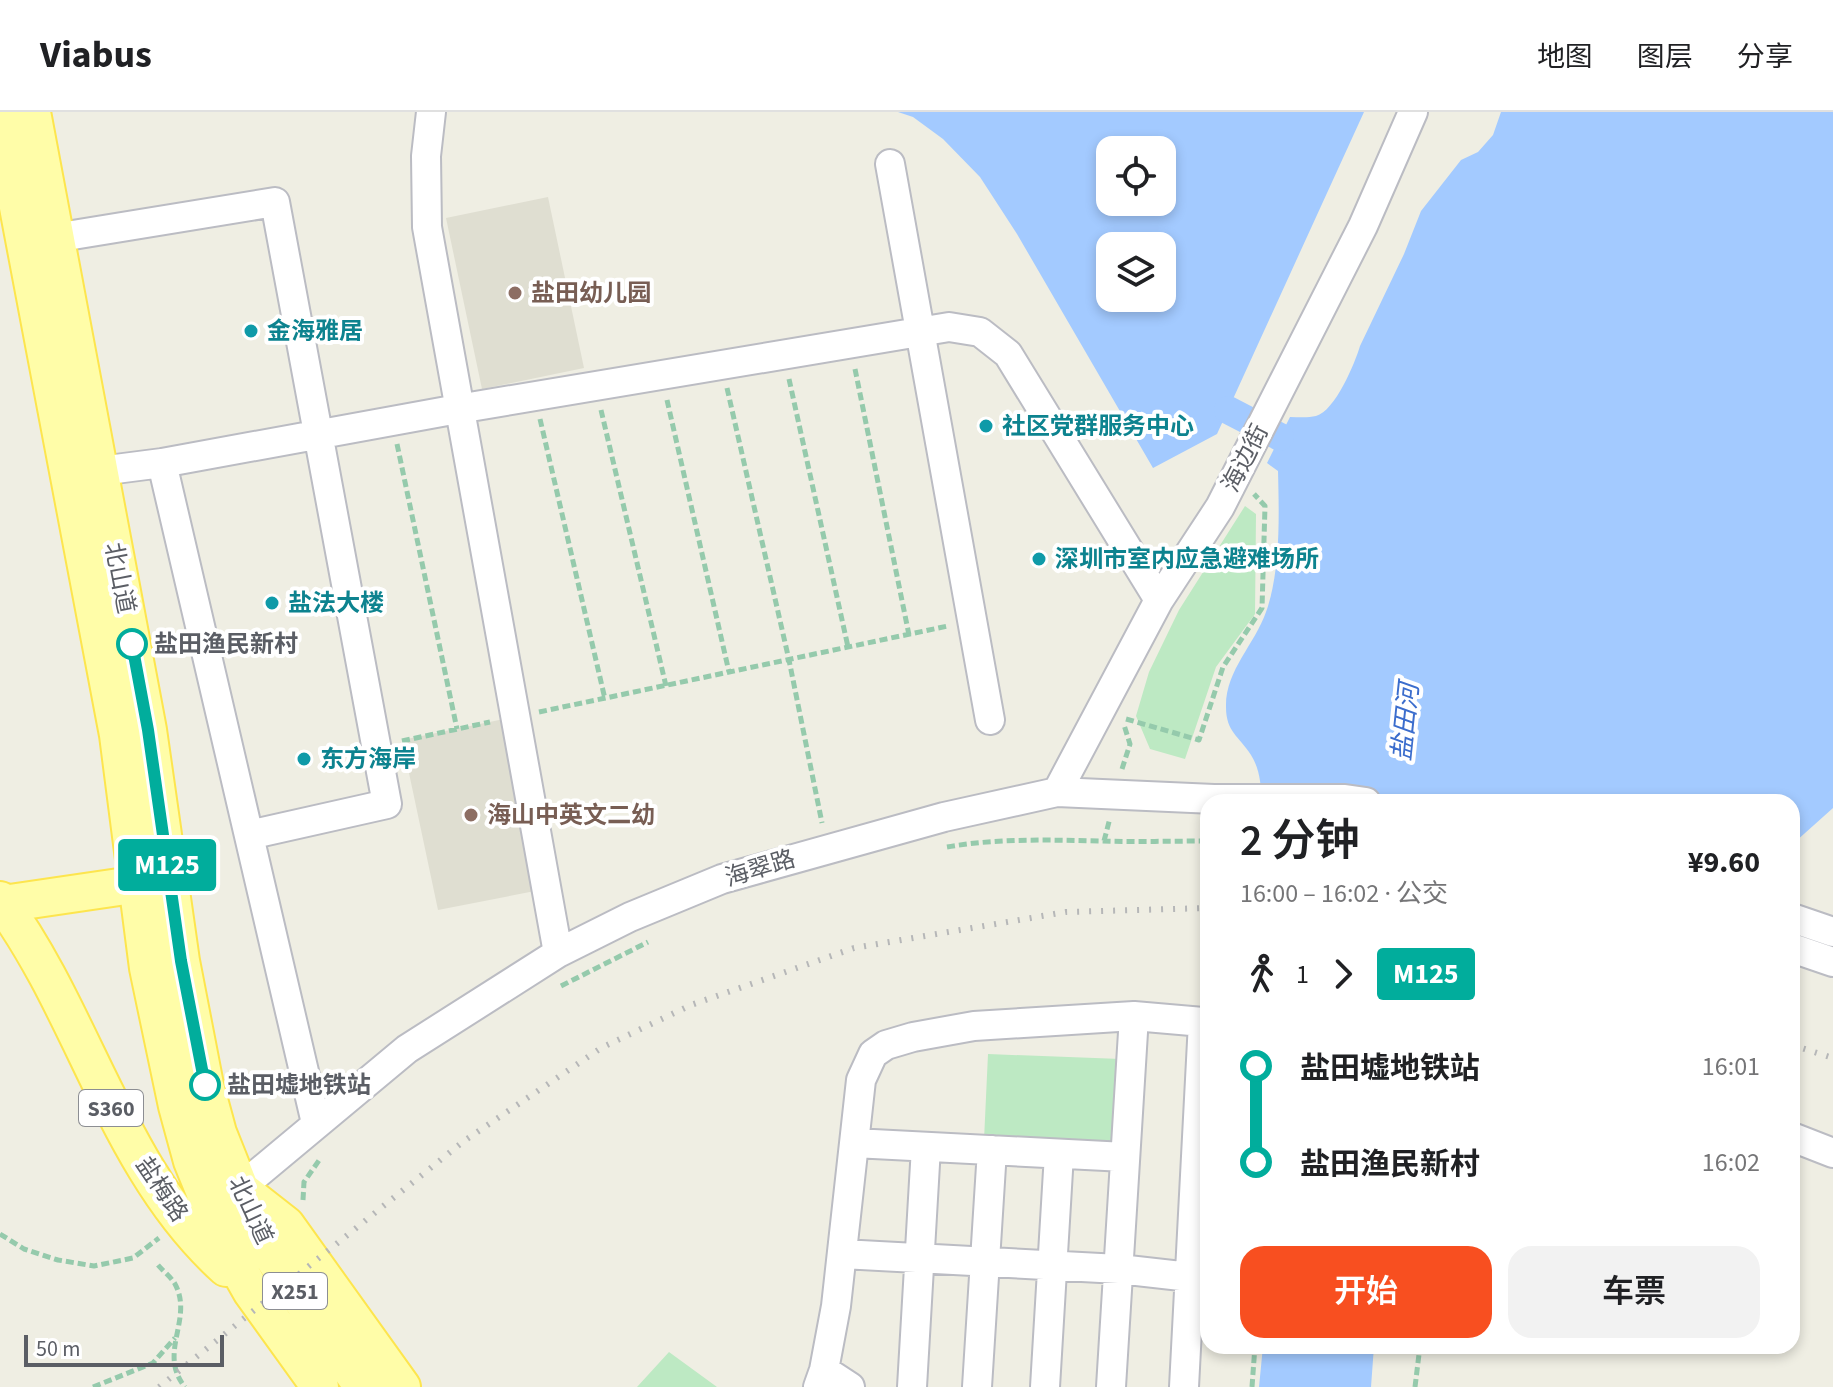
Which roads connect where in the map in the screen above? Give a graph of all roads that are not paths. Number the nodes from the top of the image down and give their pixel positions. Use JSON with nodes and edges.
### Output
{"nodes":[{"id":1,"x":0,"y":112,"type":"edge"},
{"id":2,"x":32,"y":112,"type":"edge"},
{"id":3,"x":431,"y":112,"type":"edge"},
{"id":4,"x":1413,"y":112,"type":"edge"},
{"id":5,"x":890,"y":164,"type":"dead end"},
{"id":6,"x":40,"y":240,"type":"junction"},
{"id":7,"x":919,"y":331,"type":"junction"},
{"id":8,"x":458,"y":409,"type":"junction"},
{"id":9,"x":319,"y":435,"type":"junction"},
{"id":10,"x":162,"y":463,"type":"junction"},
{"id":11,"x":100,"y":471,"type":"junction"},
{"id":12,"x":1159,"y":600,"type":"junction"},
{"id":13,"x":990,"y":720,"type":"dead end"},
{"id":14,"x":1057,"y":792,"type":"junction"},
{"id":15,"x":1200,"y":798,"type":"edge"},
{"id":16,"x":249,"y":835,"type":"junction"},
{"id":17,"x":154,"y":882,"type":"junction"},
{"id":18,"x":6,"y":919,"type":"edge"},
{"id":19,"x":1800,"y":921,"type":"edge"},
{"id":20,"x":1832,"y":932,"type":"edge"},
{"id":21,"x":1800,"y":951,"type":"edge"},
{"id":22,"x":558,"y":953,"type":"junction"},
{"id":23,"x":1830,"y":961,"type":"edge"},
{"id":24,"x":1134,"y":1016,"type":"junction"},
{"id":25,"x":1200,"y":1022,"type":"edge"},
{"id":26,"x":1200,"y":1081,"type":"edge"},
{"id":27,"x":316,"y":1123,"type":"junction"},
{"id":28,"x":1800,"y":1140,"type":"edge"},
{"id":29,"x":854,"y":1143,"type":"junction"},
{"id":30,"x":926,"y":1147,"type":"junction"},
{"id":31,"x":992,"y":1150,"type":"junction"},
{"id":32,"x":1833,"y":1153,"type":"edge"},
{"id":33,"x":1059,"y":1154,"type":"junction"},
{"id":34,"x":1125,"y":1157,"type":"junction"},
{"id":35,"x":239,"y":1189,"type":"junction"},
{"id":36,"x":842,"y":1254,"type":"junction"},
{"id":37,"x":921,"y":1258,"type":"junction"},
{"id":38,"x":986,"y":1262,"type":"junction"},
{"id":39,"x":1051,"y":1266,"type":"junction"},
{"id":40,"x":1119,"y":1269,"type":"junction"},
{"id":41,"x":1190,"y":1277,"type":"junction"},
{"id":42,"x":251,"y":1291,"type":"junction"},
{"id":43,"x":821,"y":1379,"type":"edge"},
{"id":44,"x":363,"y":1384,"type":"edge"},
{"id":45,"x":320,"y":1387,"type":"edge"},
{"id":46,"x":402,"y":1387,"type":"edge"},
{"id":47,"x":850,"y":1387,"type":"edge"},
{"id":48,"x":912,"y":1387,"type":"edge"},
{"id":49,"x":977,"y":1387,"type":"edge"},
{"id":50,"x":1045,"y":1387,"type":"edge"},
{"id":51,"x":1111,"y":1387,"type":"edge"},
{"id":52,"x":1184,"y":1387,"type":"edge"}],
"edges":[{"from":1,"to":6,"type":"main road","name":"北山道","number":"X251"},
{"from":2,"to":6,"type":"main road","name":"北山道","number":"X251"},
{"from":3,"to":8,"type":"street"},
{"from":4,"to":12,"type":"street","name":"海边街"},
{"from":5,"to":7,"type":"street"},
{"from":6,"to":9,"type":"street"},
{"from":6,"to":11,"type":"main road","name":"北山道","number":"X251"},
{"from":6,"to":17,"type":"main road","name":"北山道","number":"X251"},
{"from":7,"to":8,"type":"street"},
{"from":7,"to":12,"type":"street"},
{"from":7,"to":13,"type":"street"},
{"from":8,"to":9,"type":"street"},
{"from":8,"to":22,"type":"street"},
{"from":9,"to":10,"type":"street"},
{"from":9,"to":16,"type":"street"},
{"from":10,"to":11,"type":"street"},
{"from":10,"to":16,"type":"street"},
{"from":11,"to":17,"type":"main road","name":"北山道","number":"X251"},
{"from":12,"to":14,"type":"street","name":"海边街"},
{"from":14,"to":15,"type":"street","name":"海翠路"},
{"from":14,"to":22,"type":"street","name":"海翠路"},
{"from":16,"to":27,"type":"street"},
{"from":17,"to":18,"type":"main road","name":"盐梅路","number":"S360"},
{"from":17,"to":35,"type":"main road","name":"北山道","number":"X251"},
{"from":17,"to":42,"type":"main road","name":"北山道","number":"X251"},
{"from":18,"to":42,"type":"main road","name":"盐梅路","number":"S360"},
{"from":19,"to":20,"type":"street"},
{"from":21,"to":23,"type":"street"},
{"from":22,"to":27,"type":"street","name":"海翠路"},
{"from":24,"to":25,"type":"street"},
{"from":24,"to":29,"type":"street"},
{"from":24,"to":34,"type":"street"},
{"from":26,"to":41,"type":"street"},
{"from":27,"to":35,"type":"street","name":"海翠路"},
{"from":28,"to":32,"type":"street"},
{"from":29,"to":30,"type":"street"},
{"from":29,"to":36,"type":"street"},
{"from":30,"to":31,"type":"street"},
{"from":30,"to":37,"type":"street"},
{"from":31,"to":33,"type":"street"},
{"from":31,"to":38,"type":"street"},
{"from":33,"to":34,"type":"street"},
{"from":33,"to":39,"type":"street"},
{"from":34,"to":40,"type":"street"},
{"from":35,"to":44,"type":"main road","name":"北山道","number":"X251"},
{"from":35,"to":46,"type":"main road"},
{"from":36,"to":37,"type":"street"},
{"from":36,"to":43,"type":"street"},
{"from":37,"to":38,"type":"street"},
{"from":37,"to":48,"type":"street"},
{"from":38,"to":39,"type":"street"},
{"from":38,"to":49,"type":"street"},
{"from":39,"to":40,"type":"street"},
{"from":39,"to":50,"type":"street"},
{"from":40,"to":41,"type":"street"},
{"from":40,"to":51,"type":"street"},
{"from":41,"to":52,"type":"street"},
{"from":42,"to":45,"type":"main road","name":"北山道","number":"X251"},
{"from":43,"to":47,"type":"street"}]}
